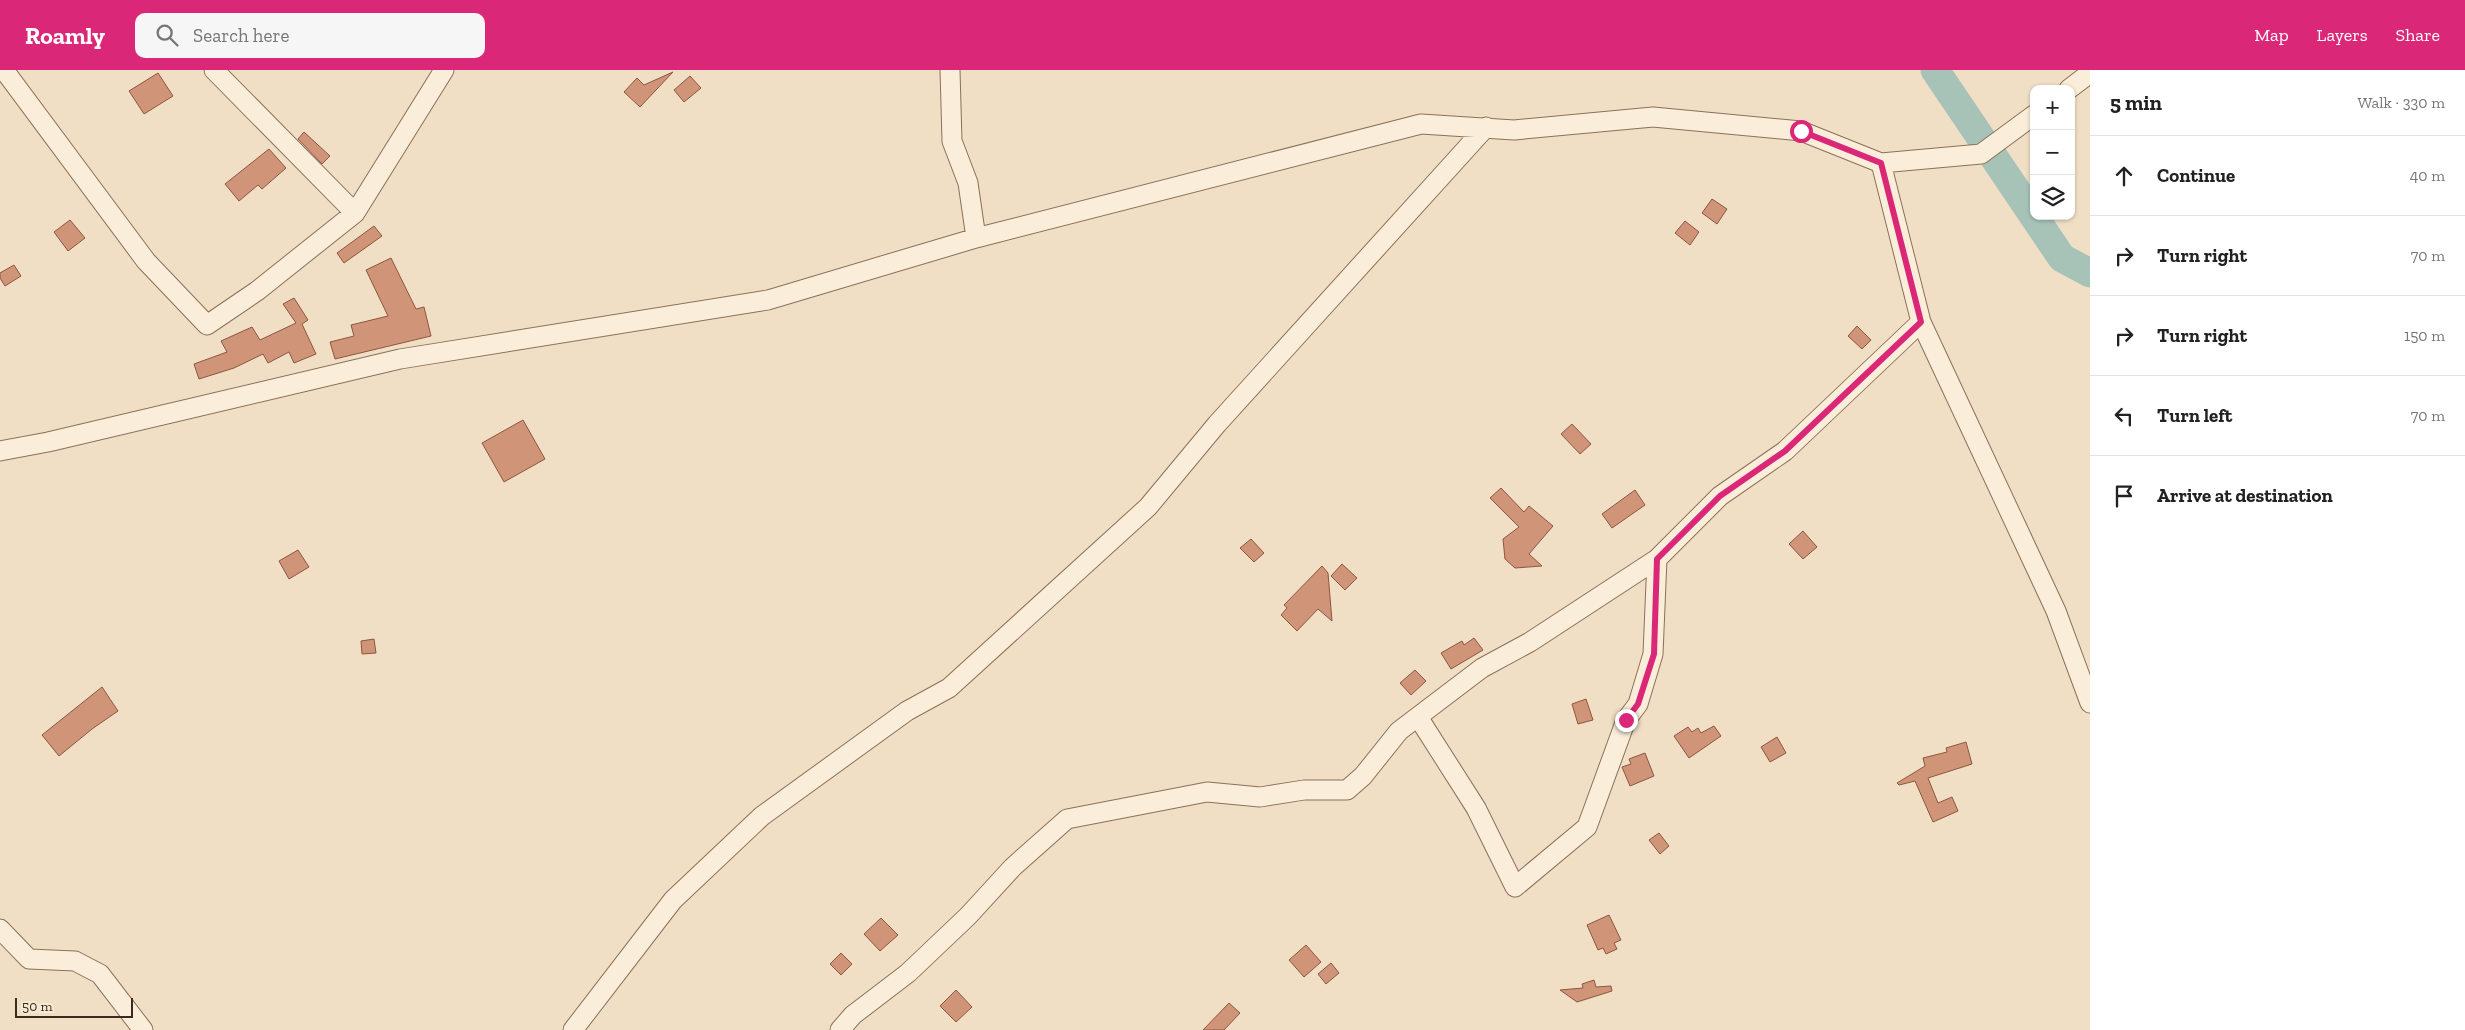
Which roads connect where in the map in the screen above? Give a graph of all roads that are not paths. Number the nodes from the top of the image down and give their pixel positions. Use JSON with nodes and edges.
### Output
{"nodes":[{"id":1,"x":4,"y":70,"type":"edge"},
{"id":2,"x":214,"y":70,"type":"edge"},
{"id":3,"x":444,"y":70,"type":"edge"},
{"id":4,"x":950,"y":70,"type":"edge"},
{"id":5,"x":2090,"y":73,"type":"edge"},
{"id":6,"x":2074,"y":85,"type":"edge"},
{"id":7,"x":2030,"y":118,"type":"edge"},
{"id":8,"x":1486,"y":127,"type":"junction"},
{"id":9,"x":1881,"y":163,"type":"junction"},
{"id":10,"x":354,"y":213,"type":"junction"},
{"id":11,"x":976,"y":238,"type":"junction"},
{"id":12,"x":1921,"y":322,"type":"junction"},
{"id":13,"x":0,"y":451,"type":"edge"},
{"id":14,"x":1657,"y":559,"type":"junction"},
{"id":15,"x":2090,"y":703,"type":"edge"},
{"id":16,"x":1418,"y":717,"type":"junction"},
{"id":17,"x":0,"y":929,"type":"edge"},
{"id":18,"x":143,"y":1030,"type":"edge"},
{"id":19,"x":573,"y":1030,"type":"edge"},
{"id":20,"x":840,"y":1030,"type":"edge"}],
"edges":[{"from":1,"to":10,"type":"street"},
{"from":2,"to":10,"type":"street"},
{"from":3,"to":10,"type":"street"},
{"from":4,"to":11,"type":"street"},
{"from":5,"to":6,"type":"street"},
{"from":7,"to":9,"type":"street"},
{"from":8,"to":9,"type":"street"},
{"from":8,"to":11,"type":"street"},
{"from":8,"to":19,"type":"street"},
{"from":9,"to":12,"type":"street"},
{"from":11,"to":13,"type":"street"},
{"from":12,"to":14,"type":"street"},
{"from":12,"to":15,"type":"street"},
{"from":14,"to":16,"type":"street"},
{"from":14,"to":16,"type":"street"},
{"from":16,"to":20,"type":"street"},
{"from":17,"to":18,"type":"street"}]}
